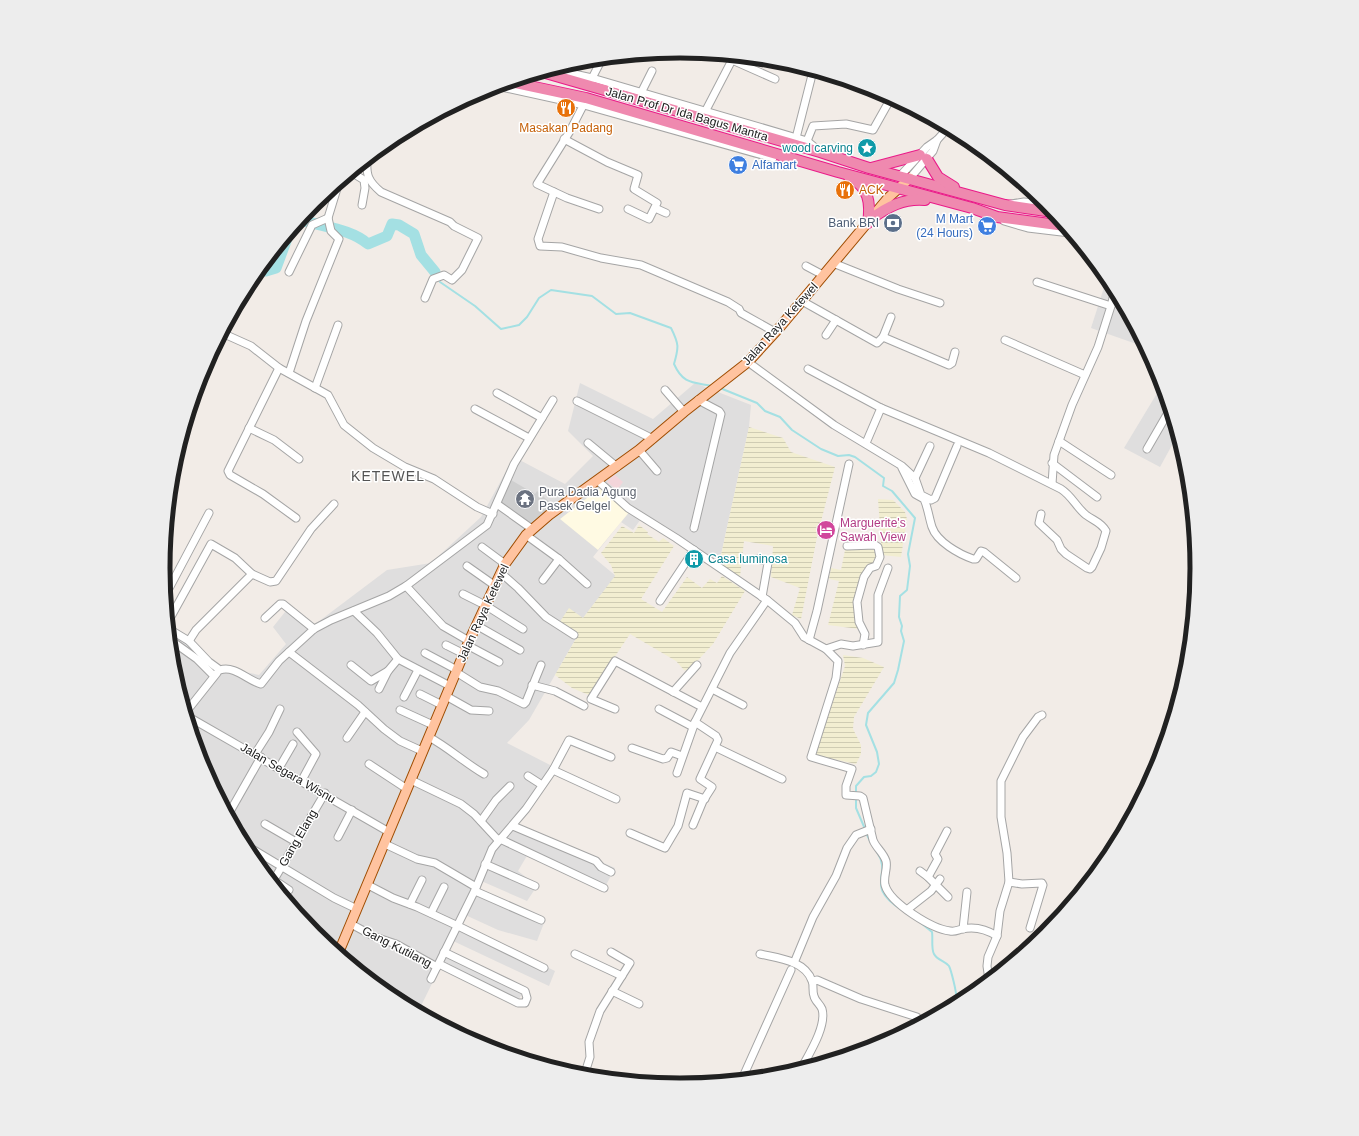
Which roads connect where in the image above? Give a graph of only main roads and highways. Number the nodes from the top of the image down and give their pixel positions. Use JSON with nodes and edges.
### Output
{"nodes":[{"id":1,"x":552,"y":74,"type":"edge"},
{"id":2,"x":519,"y":84,"type":"edge"},
{"id":3,"x":869,"y":168,"type":"junction"},
{"id":4,"x":838,"y":172,"type":"junction"},
{"id":5,"x":905,"y":177,"type":"junction"},
{"id":6,"x":896,"y":188,"type":"junction"},
{"id":7,"x":978,"y":198,"type":"junction"},
{"id":8,"x":972,"y":208,"type":"junction"},
{"id":9,"x":1044,"y":211,"type":"edge"},
{"id":10,"x":869,"y":221,"type":"junction"},
{"id":11,"x":1056,"y":225,"type":"edge"},
{"id":12,"x":341,"y":949,"type":"edge"}],
"edges":[{"from":1,"to":3,"type":"highway","name":"Jalan Prof Dr Ida Bagus Mantra"},
{"from":2,"to":4,"type":"highway","name":"Jalan Prof Dr Ida Bagus Mantra"},
{"from":3,"to":5,"type":"highway","name":"Jalan Prof Dr Ida Bagus Mantra"},
{"from":3,"to":7,"type":"highway"},
{"from":4,"to":6,"type":"highway","name":"Jalan Prof Dr Ida Bagus Mantra"},
{"from":4,"to":10,"type":"highway"},
{"from":5,"to":6,"type":"main road","name":"Jalan Raya Ketewel"},
{"from":5,"to":7,"type":"highway","name":"Jalan Prof Dr Ida Bagus Mantra"},
{"from":6,"to":8,"type":"highway","name":"Jalan Prof Dr Ida Bagus Mantra"},
{"from":6,"to":10,"type":"main road","name":"Jalan Raya Ketewel"},
{"from":7,"to":9,"type":"highway","name":"Jalan Prof Dr Ida Bagus Mantra"},
{"from":8,"to":10,"type":"highway"},
{"from":8,"to":11,"type":"highway","name":"Jalan Prof Dr Ida Bagus Mantra"},
{"from":10,"to":12,"type":"main road","name":"Jalan Raya Ketewel"}]}
